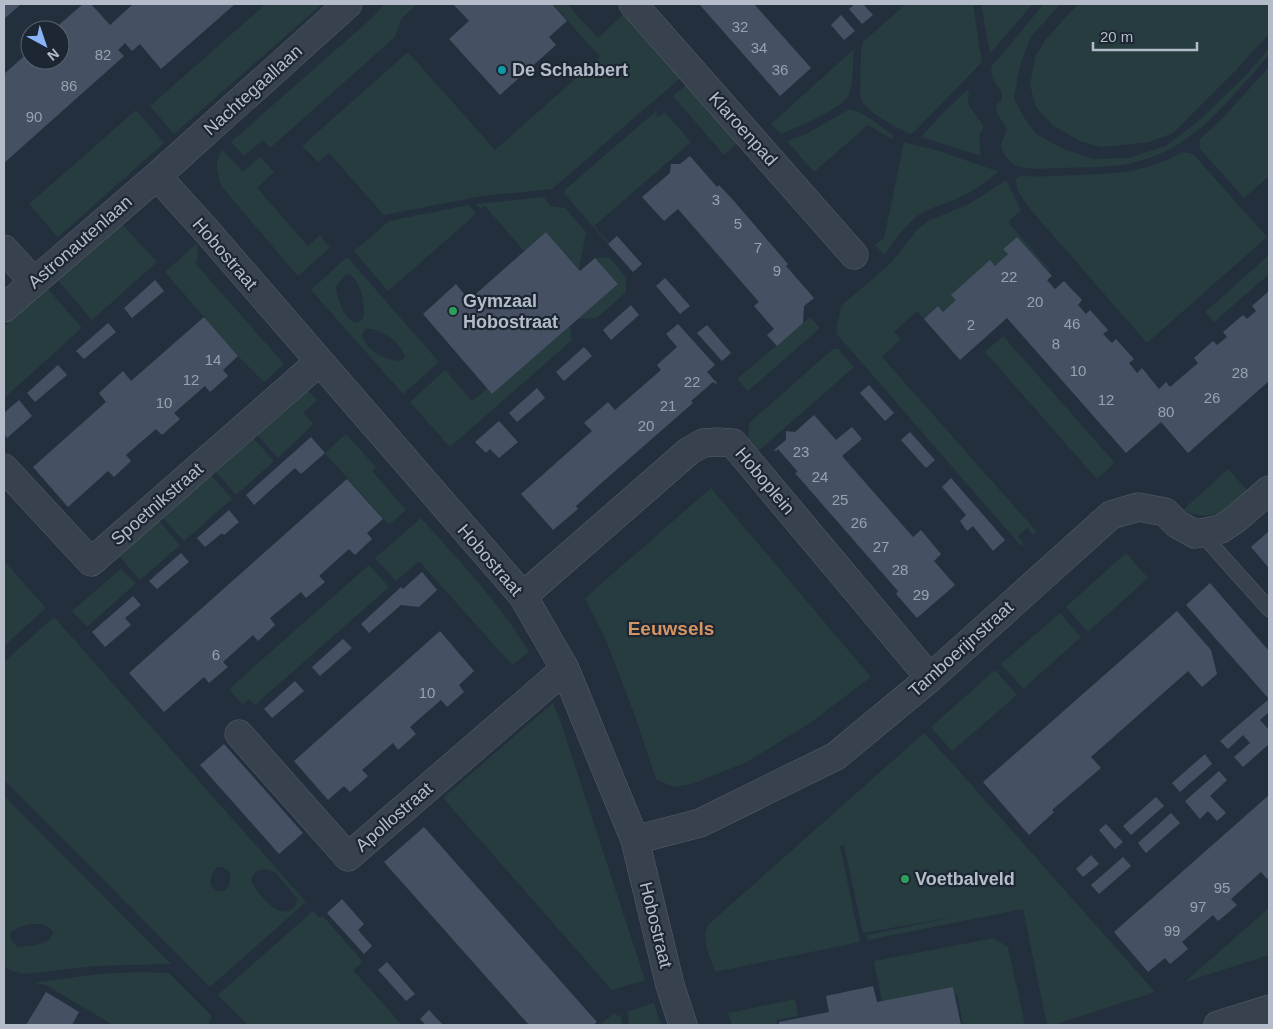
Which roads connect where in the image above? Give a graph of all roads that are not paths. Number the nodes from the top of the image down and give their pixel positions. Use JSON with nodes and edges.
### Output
{"nodes":[{"id":1,"x":348,"y":4,"type":"edge"},
{"id":2,"x":633,"y":4,"type":"edge"},
{"id":3,"x":157,"y":176,"type":"junction"},
{"id":4,"x":4,"y":249,"type":"edge"},
{"id":5,"x":854,"y":255,"type":"dead end"},
{"id":6,"x":34,"y":282,"type":"junction"},
{"id":7,"x":4,"y":308,"type":"edge"},
{"id":8,"x":319,"y":362,"type":"junction"},
{"id":9,"x":4,"y":468,"type":"edge"},
{"id":10,"x":1269,"y":490,"type":"edge"},
{"id":11,"x":1201,"y":533,"type":"junction"},
{"id":12,"x":523,"y":596,"type":"junction"},
{"id":13,"x":1269,"y":610,"type":"edge"},
{"id":14,"x":565,"y":669,"type":"junction"},
{"id":15,"x":930,"y":678,"type":"junction"},
{"id":16,"x":238,"y":734,"type":"dead end"},
{"id":17,"x":635,"y":840,"type":"junction"},
{"id":18,"x":1269,"y":1009,"type":"edge"},
{"id":19,"x":684,"y":1025,"type":"edge"},
{"id":20,"x":1218,"y":1025,"type":"edge"}],
"edges":[{"from":1,"to":3,"type":"street","name":"Nachtegaallaan"},
{"from":2,"to":5,"type":"street","name":"Klaroenpad"},
{"from":3,"to":6,"type":"street","name":"Astronautenlaan"},
{"from":3,"to":8,"type":"street","name":"Hobostraat"},
{"from":4,"to":6,"type":"street"},
{"from":6,"to":7,"type":"street","name":"Astronautenlaan"},
{"from":8,"to":9,"type":"street","name":"Spoetnikstraat"},
{"from":8,"to":12,"type":"street","name":"Hobostraat"},
{"from":10,"to":11,"type":"street"},
{"from":11,"to":13,"type":"lane"},
{"from":11,"to":15,"type":"street","name":"Tamboerijnstraat"},
{"from":12,"to":14,"type":"street","name":"Hobostraat"},
{"from":12,"to":15,"type":"street","name":"Hoboplein"},
{"from":14,"to":16,"type":"street","name":"Apollostraat"},
{"from":14,"to":17,"type":"street","name":"Hobostraat"},
{"from":15,"to":17,"type":"street","name":"Tamboerijnstraat"},
{"from":17,"to":19,"type":"street","name":"Hobostraat"},
{"from":18,"to":20,"type":"street"}]}
